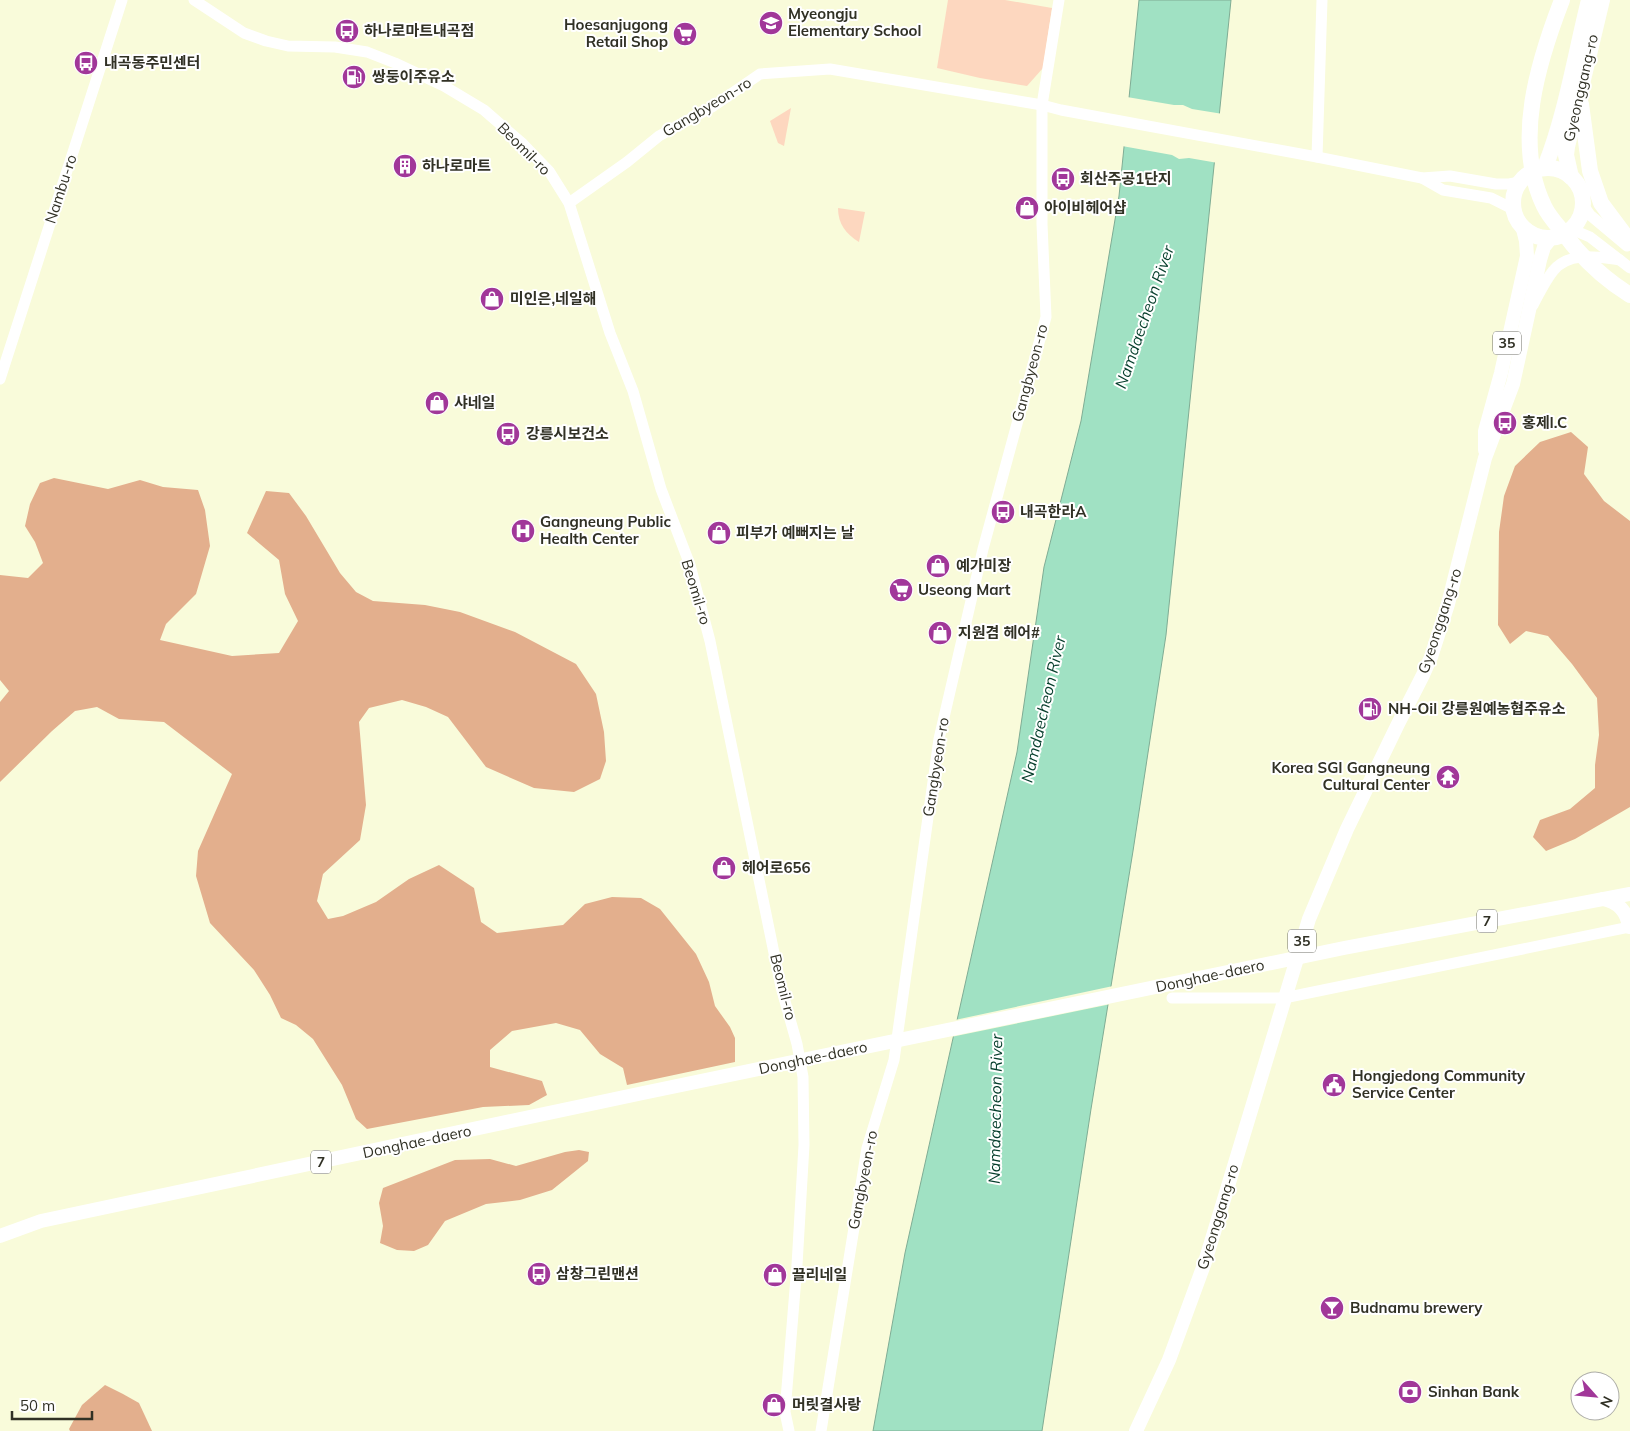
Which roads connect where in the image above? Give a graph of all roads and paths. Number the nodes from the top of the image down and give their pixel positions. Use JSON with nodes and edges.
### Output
{"nodes":[{"id":1,"x":122,"y":0,"type":"edge"},
{"id":2,"x":194,"y":0,"type":"edge"},
{"id":3,"x":1059,"y":0,"type":"edge"},
{"id":4,"x":1322,"y":0,"type":"edge"},
{"id":5,"x":1562,"y":0,"type":"edge"},
{"id":6,"x":1589,"y":0,"type":"edge"},
{"id":7,"x":1602,"y":0,"type":"edge"},
{"id":8,"x":1580,"y":93,"type":"junction"},
{"id":9,"x":1042,"y":105,"type":"junction"},
{"id":10,"x":1313,"y":156,"type":"junction"},
{"id":11,"x":1545,"y":168,"type":"junction"},
{"id":12,"x":1571,"y":177,"type":"junction"},
{"id":13,"x":1422,"y":178,"type":"junction"},
{"id":14,"x":1520,"y":182,"type":"junction"},
{"id":15,"x":569,"y":203,"type":"junction"},
{"id":16,"x":1583,"y":205,"type":"junction"},
{"id":17,"x":1513,"y":209,"type":"junction"},
{"id":18,"x":1523,"y":229,"type":"junction"},
{"id":19,"x":1571,"y":229,"type":"junction"},
{"id":20,"x":1551,"y":238,"type":"junction"},
{"id":21,"x":1630,"y":242,"type":"edge"},
{"id":22,"x":1630,"y":248,"type":"edge"},
{"id":23,"x":1620,"y":260,"type":"junction"},
{"id":24,"x":1630,"y":268,"type":"edge"},
{"id":25,"x":1625,"y":292,"type":"edge"},
{"id":26,"x":1528,"y":313,"type":"junction"},
{"id":27,"x":0,"y":379,"type":"edge"},
{"id":28,"x":1485,"y":458,"type":"junction"},
{"id":29,"x":1630,"y":894,"type":"edge"},
{"id":30,"x":1603,"y":898,"type":"junction"},
{"id":31,"x":1629,"y":927,"type":"edge"},
{"id":32,"x":1172,"y":998,"type":"dead end"},
{"id":33,"x":1284,"y":998,"type":"junction"},
{"id":34,"x":0,"y":1236,"type":"edge"},
{"id":35,"x":789,"y":1431,"type":"edge"},
{"id":36,"x":821,"y":1431,"type":"edge"},
{"id":37,"x":1136,"y":1431,"type":"edge"}],
"edges":[{"from":1,"to":27,"type":"street","name":"Nambu-ro"},
{"from":2,"to":15,"type":"street","name":"Beomil-ro"},
{"from":3,"to":9,"type":"street","name":"Gangbyeon-ro"},
{"from":4,"to":10,"type":"street"},
{"from":5,"to":25,"type":"highway"},
{"from":6,"to":11,"type":"highway","name":"Gyeonggang-ro"},
{"from":7,"to":8,"type":"highway","name":"Gyeonggang-ro"},
{"from":8,"to":12,"type":"highway","name":"Gyeonggang-ro"},
{"from":8,"to":21,"type":"highway"},
{"from":9,"to":10,"type":"street","name":"Gangbyeon-ro"},
{"from":9,"to":15,"type":"street","name":"Gangbyeon-ro"},
{"from":9,"to":36,"type":"street","name":"Gangbyeon-ro"},
{"from":10,"to":13,"type":"street"},
{"from":11,"to":12,"type":"highway"},
{"from":11,"to":14,"type":"highway"},
{"from":12,"to":16,"type":"highway"},
{"from":13,"to":14,"type":"street"},
{"from":13,"to":17,"type":"street"},
{"from":14,"to":17,"type":"highway"},
{"from":15,"to":35,"type":"street","name":"Beomil-ro"},
{"from":16,"to":19,"type":"highway"},
{"from":16,"to":22,"type":"street"},
{"from":17,"to":18,"type":"highway","number":"35"},
{"from":18,"to":20,"type":"highway"},
{"from":18,"to":28,"type":"main road","name":"Gyeonggang-ro","number":"35"},
{"from":19,"to":20,"type":"highway"},
{"from":19,"to":23,"type":"street"},
{"from":20,"to":26,"type":"main road","name":"Gyeonggang-ro","number":"35"},
{"from":23,"to":24,"type":"street"},
{"from":23,"to":26,"type":"street"},
{"from":26,"to":28,"type":"main road","name":"Gyeonggang-ro","number":"35"},
{"from":28,"to":33,"type":"main road","name":"Gyeonggang-ro","number":"35"},
{"from":29,"to":30,"type":"main road","name":"Donghae-daero","number":"7"},
{"from":30,"to":31,"type":"main road"},
{"from":30,"to":34,"type":"main road","name":"Donghae-daero","number":"7"},
{"from":31,"to":33,"type":"street"},
{"from":32,"to":33,"type":"street"},
{"from":33,"to":37,"type":"main road","name":"Gyeonggang-ro","number":"35"}]}
